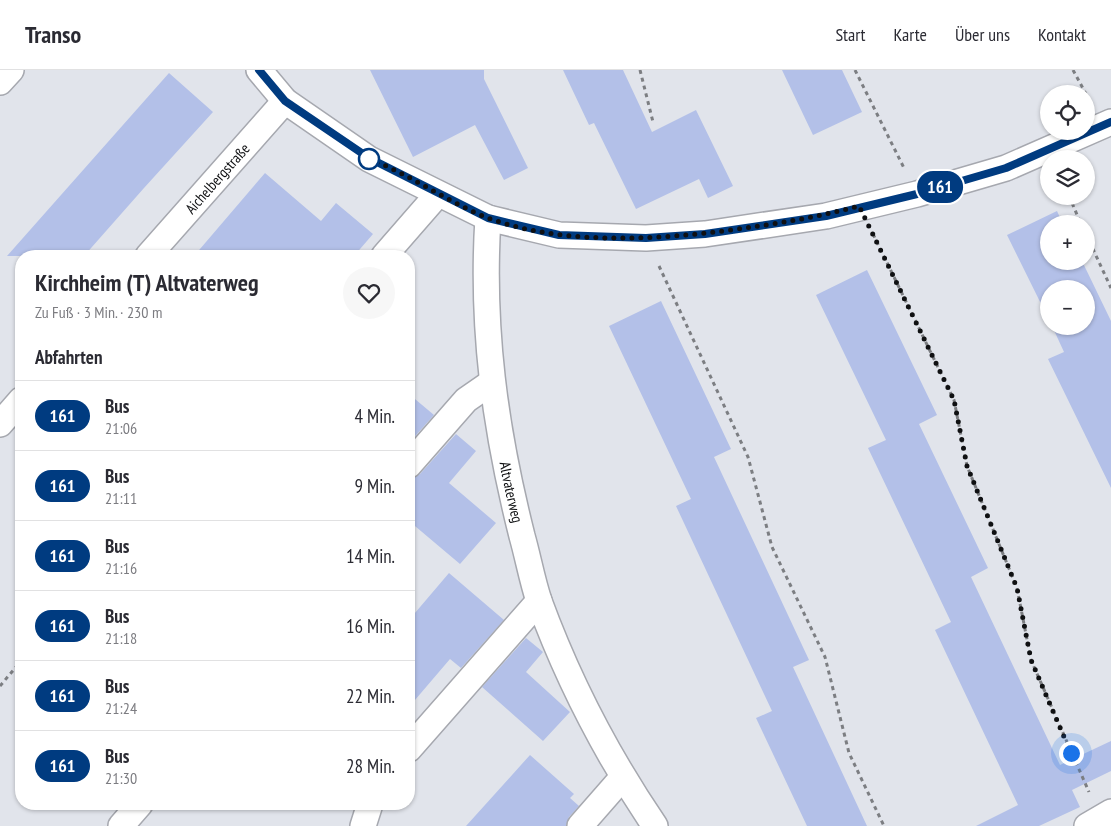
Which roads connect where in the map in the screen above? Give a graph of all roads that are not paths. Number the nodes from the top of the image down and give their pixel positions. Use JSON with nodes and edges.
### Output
{"nodes":[{"id":1,"x":11,"y":70,"type":"edge"},
{"id":2,"x":259,"y":70,"type":"edge"},
{"id":3,"x":0,"y":82,"type":"edge"},
{"id":4,"x":285,"y":101,"type":"junction"},
{"id":5,"x":1111,"y":122,"type":"edge"},
{"id":6,"x":438,"y":194,"type":"junction"},
{"id":7,"x":488,"y":218,"type":"junction"},
{"id":8,"x":153,"y":250,"type":"edge"},
{"id":9,"x":389,"y":250,"type":"edge"},
{"id":10,"x":492,"y":382,"type":"junction"},
{"id":11,"x":15,"y":407,"type":"edge"},
{"id":12,"x":0,"y":424,"type":"edge"},
{"id":13,"x":415,"y":458,"type":"edge"},
{"id":14,"x":539,"y":601,"type":"junction"},
{"id":15,"x":415,"y":741,"type":"edge"},
{"id":16,"x":622,"y":778,"type":"junction"},
{"id":17,"x":135,"y":810,"type":"edge"},
{"id":18,"x":368,"y":810,"type":"edge"},
{"id":19,"x":121,"y":826,"type":"edge"},
{"id":20,"x":363,"y":826,"type":"edge"},
{"id":21,"x":580,"y":826,"type":"edge"},
{"id":22,"x":655,"y":826,"type":"edge"}],
"edges":[{"from":1,"to":3,"type":"street"},
{"from":2,"to":4,"type":"street"},
{"from":4,"to":6,"type":"street"},
{"from":4,"to":8,"type":"street","name":"Aichelbergstraße"},
{"from":5,"to":7,"type":"street"},
{"from":6,"to":7,"type":"street"},
{"from":6,"to":9,"type":"street"},
{"from":7,"to":10,"type":"street","name":"Altvaterweg"},
{"from":10,"to":13,"type":"street"},
{"from":10,"to":14,"type":"street","name":"Altvaterweg"},
{"from":11,"to":12,"type":"street"},
{"from":14,"to":15,"type":"street"},
{"from":14,"to":16,"type":"street","name":"Altvaterweg"},
{"from":16,"to":21,"type":"street"},
{"from":16,"to":22,"type":"street","name":"Altvaterweg"},
{"from":17,"to":19,"type":"street"},
{"from":18,"to":20,"type":"street"}]}
